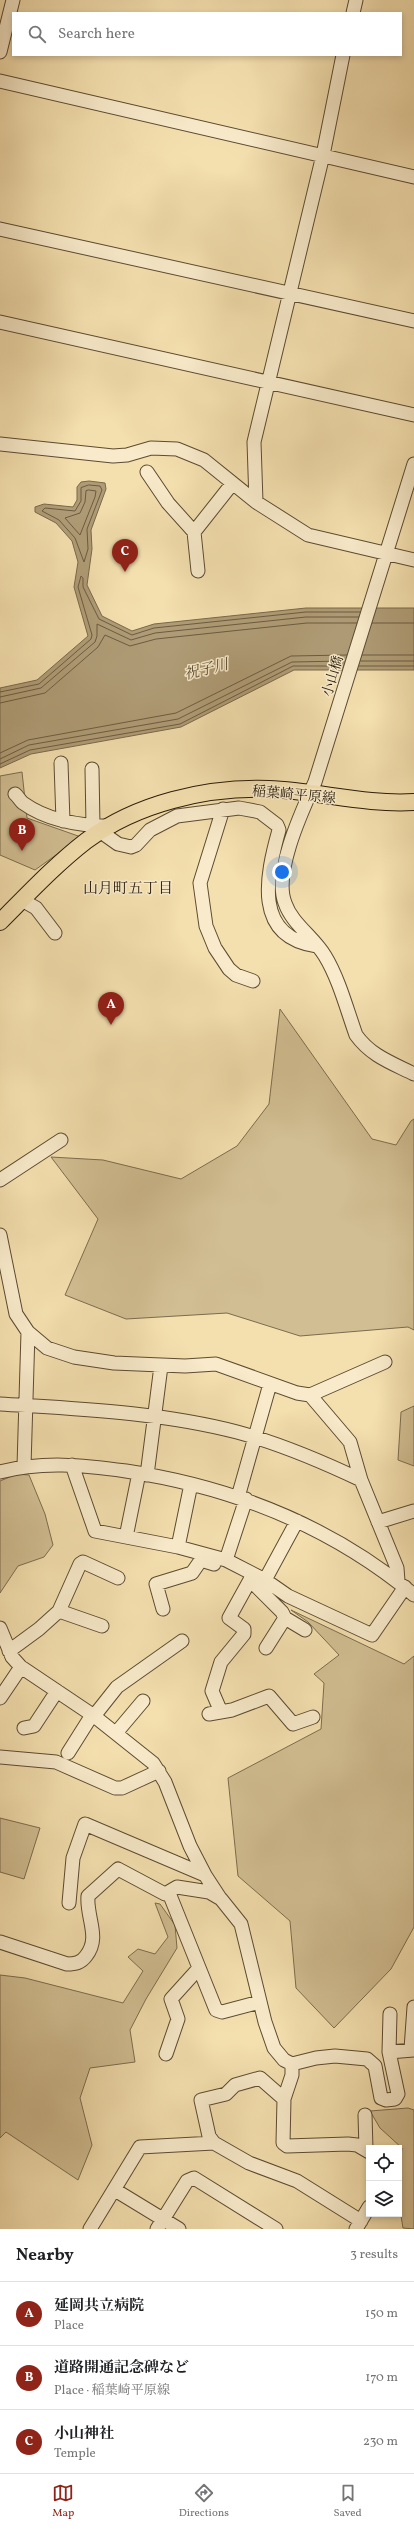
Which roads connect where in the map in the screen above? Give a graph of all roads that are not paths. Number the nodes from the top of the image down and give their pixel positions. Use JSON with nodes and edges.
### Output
{"nodes":[{"id":1,"x":13,"y":0,"type":"edge"},
{"id":2,"x":356,"y":0,"type":"edge"},
{"id":3,"x":353,"y":12,"type":"edge"},
{"id":4,"x":0,"y":52,"type":"edge"},
{"id":5,"x":343,"y":56,"type":"edge"},
{"id":6,"x":0,"y":81,"type":"edge"},
{"id":7,"x":323,"y":155,"type":"junction"},
{"id":8,"x":414,"y":178,"type":"edge"},
{"id":9,"x":0,"y":229,"type":"edge"},
{"id":10,"x":290,"y":294,"type":"junction"},
{"id":11,"x":414,"y":321,"type":"edge"},
{"id":12,"x":0,"y":322,"type":"edge"},
{"id":13,"x":270,"y":383,"type":"junction"},
{"id":14,"x":414,"y":415,"type":"edge"},
{"id":15,"x":0,"y":444,"type":"edge"},
{"id":16,"x":414,"y":464,"type":"edge"},
{"id":17,"x":147,"y":472,"type":"dead end"},
{"id":18,"x":232,"y":484,"type":"junction"},
{"id":19,"x":256,"y":502,"type":"junction"},
{"id":20,"x":194,"y":532,"type":"junction"},
{"id":21,"x":387,"y":555,"type":"junction"},
{"id":22,"x":414,"y":560,"type":"edge"},
{"id":23,"x":198,"y":571,"type":"dead end"},
{"id":24,"x":61,"y":763,"type":"dead end"},
{"id":25,"x":92,"y":769,"type":"dead end"},
{"id":26,"x":313,"y":788,"type":"junction"},
{"id":27,"x":16,"y":794,"type":"dead end"},
{"id":28,"x":414,"y":802,"type":"edge"},
{"id":29,"x":223,"y":809,"type":"junction"},
{"id":30,"x":63,"y":821,"type":"junction"},
{"id":31,"x":102,"y":828,"type":"junction"},
{"id":32,"x":269,"y":868,"type":"junction"},
{"id":33,"x":283,"y":872,"type":"junction"},
{"id":34,"x":22,"y":900,"type":"junction"},
{"id":35,"x":0,"y":922,"type":"edge"},
{"id":36,"x":55,"y":933,"type":"dead end"},
{"id":37,"x":317,"y":946,"type":"junction"},
{"id":38,"x":253,"y":981,"type":"dead end"},
{"id":39,"x":414,"y":1074,"type":"edge"},
{"id":40,"x":61,"y":1140,"type":"dead end"},
{"id":41,"x":0,"y":1180,"type":"edge"},
{"id":42,"x":0,"y":1238,"type":"edge"},
{"id":43,"x":28,"y":1332,"type":"junction"},
{"id":44,"x":385,"y":1362,"type":"dead end"},
{"id":45,"x":161,"y":1366,"type":"junction"},
{"id":46,"x":270,"y":1384,"type":"junction"},
{"id":47,"x":310,"y":1395,"type":"junction"},
{"id":48,"x":0,"y":1404,"type":"edge"},
{"id":49,"x":26,"y":1406,"type":"junction"},
{"id":50,"x":154,"y":1417,"type":"junction"},
{"id":51,"x":255,"y":1437,"type":"junction"},
{"id":52,"x":72,"y":1465,"type":"junction"},
{"id":53,"x":24,"y":1466,"type":"junction"},
{"id":54,"x":0,"y":1472,"type":"edge"},
{"id":55,"x":143,"y":1474,"type":"junction"},
{"id":56,"x":361,"y":1480,"type":"junction"},
{"id":57,"x":191,"y":1484,"type":"junction"},
{"id":58,"x":242,"y":1498,"type":"junction"},
{"id":59,"x":414,"y":1511,"type":"edge"},
{"id":60,"x":296,"y":1521,"type":"junction"},
{"id":61,"x":378,"y":1522,"type":"junction"},
{"id":62,"x":126,"y":1537,"type":"junction"},
{"id":63,"x":178,"y":1547,"type":"junction"},
{"id":64,"x":226,"y":1560,"type":"junction"},
{"id":65,"x":118,"y":1578,"type":"dead end"},
{"id":66,"x":250,"y":1580,"type":"junction"},
{"id":67,"x":265,"y":1580,"type":"junction"},
{"id":68,"x":406,"y":1588,"type":"edge"},
{"id":69,"x":288,"y":1596,"type":"junction"},
{"id":70,"x":163,"y":1609,"type":"dead end"},
{"id":71,"x":59,"y":1611,"type":"junction"},
{"id":72,"x":285,"y":1618,"type":"junction"},
{"id":73,"x":102,"y":1626,"type":"dead end"},
{"id":74,"x":0,"y":1628,"type":"edge"},
{"id":75,"x":305,"y":1630,"type":"dead end"},
{"id":76,"x":182,"y":1641,"type":"dead end"},
{"id":77,"x":3,"y":1648,"type":"edge"},
{"id":78,"x":266,"y":1648,"type":"dead end"},
{"id":79,"x":21,"y":1667,"type":"junction"},
{"id":80,"x":58,"y":1691,"type":"junction"},
{"id":81,"x":0,"y":1698,"type":"edge"},
{"id":82,"x":143,"y":1701,"type":"dead end"},
{"id":83,"x":93,"y":1716,"type":"junction"},
{"id":84,"x":314,"y":1717,"type":"dead end"},
{"id":85,"x":24,"y":1728,"type":"dead end"},
{"id":86,"x":116,"y":1733,"type":"junction"},
{"id":87,"x":68,"y":1753,"type":"dead end"},
{"id":88,"x":0,"y":1757,"type":"edge"},
{"id":89,"x":159,"y":1770,"type":"junction"},
{"id":90,"x":205,"y":1874,"type":"junction"},
{"id":91,"x":169,"y":1893,"type":"junction"},
{"id":92,"x":221,"y":1899,"type":"junction"},
{"id":93,"x":69,"y":1903,"type":"dead end"},
{"id":94,"x":0,"y":1942,"type":"edge"},
{"id":95,"x":199,"y":1968,"type":"junction"},
{"id":96,"x":260,"y":2002,"type":"junction"},
{"id":97,"x":414,"y":2007,"type":"edge"},
{"id":98,"x":390,"y":2014,"type":"dead end"},
{"id":99,"x":412,"y":2050,"type":"edge"},
{"id":100,"x":389,"y":2052,"type":"junction"},
{"id":101,"x":166,"y":2054,"type":"dead end"},
{"id":102,"x":292,"y":2064,"type":"junction"},
{"id":103,"x":284,"y":2099,"type":"junction"},
{"id":104,"x":364,"y":2116,"type":"dead end"},
{"id":105,"x":214,"y":2143,"type":"junction"},
{"id":106,"x":367,"y":2145,"type":"edge"},
{"id":107,"x":366,"y":2150,"type":"edge"},
{"id":108,"x":115,"y":2190,"type":"junction"},
{"id":109,"x":366,"y":2212,"type":"edge"},
{"id":110,"x":161,"y":2224,"type":"edge"},
{"id":111,"x":358,"y":2225,"type":"edge"},
{"id":112,"x":90,"y":2229,"type":"edge"},
{"id":113,"x":179,"y":2229,"type":"edge"},
{"id":114,"x":276,"y":2229,"type":"edge"}],
"edges":[{"from":1,"to":4,"type":"street"},
{"from":2,"to":3,"type":"street"},
{"from":5,"to":7,"type":"street"},
{"from":6,"to":7,"type":"street"},
{"from":7,"to":8,"type":"street"},
{"from":7,"to":10,"type":"street"},
{"from":9,"to":10,"type":"street"},
{"from":10,"to":11,"type":"street"},
{"from":10,"to":13,"type":"street"},
{"from":12,"to":13,"type":"street"},
{"from":13,"to":14,"type":"street"},
{"from":13,"to":19,"type":"street"},
{"from":15,"to":18,"type":"street"},
{"from":16,"to":21,"type":"street","name":"小山橋"},
{"from":17,"to":20,"type":"street"},
{"from":18,"to":19,"type":"street"},
{"from":18,"to":20,"type":"street"},
{"from":19,"to":21,"type":"street"},
{"from":20,"to":23,"type":"street"},
{"from":21,"to":22,"type":"street"},
{"from":21,"to":26,"type":"street","name":"小山橋"},
{"from":24,"to":30,"type":"street"},
{"from":25,"to":31,"type":"street"},
{"from":26,"to":28,"type":"main road","name":"稲葉崎平原線"},
{"from":26,"to":31,"type":"main road","name":"稲葉崎平原線"},
{"from":26,"to":33,"type":"street","name":"小山橋"},
{"from":27,"to":30,"type":"street"},
{"from":29,"to":31,"type":"street"},
{"from":29,"to":32,"type":"street"},
{"from":29,"to":38,"type":"street"},
{"from":30,"to":31,"type":"street"},
{"from":31,"to":34,"type":"main road","name":"稲葉崎平原線"},
{"from":32,"to":33,"type":"street"},
{"from":32,"to":37,"type":"street"},
{"from":33,"to":37,"type":"street","name":"小山橋"},
{"from":34,"to":35,"type":"main road","name":"稲葉崎平原線"},
{"from":34,"to":36,"type":"street"},
{"from":37,"to":39,"type":"street","name":"小山橋"},
{"from":40,"to":41,"type":"street"},
{"from":42,"to":43,"type":"street"},
{"from":43,"to":45,"type":"street"},
{"from":43,"to":49,"type":"street"},
{"from":44,"to":47,"type":"street"},
{"from":45,"to":46,"type":"street"},
{"from":45,"to":50,"type":"street"},
{"from":46,"to":47,"type":"street"},
{"from":46,"to":51,"type":"street"},
{"from":47,"to":56,"type":"street"},
{"from":48,"to":49,"type":"street"},
{"from":49,"to":50,"type":"street"},
{"from":49,"to":53,"type":"street"},
{"from":50,"to":51,"type":"street"},
{"from":50,"to":55,"type":"street"},
{"from":51,"to":56,"type":"street"},
{"from":51,"to":58,"type":"street"},
{"from":52,"to":53,"type":"street"},
{"from":52,"to":55,"type":"street"},
{"from":52,"to":62,"type":"street"},
{"from":53,"to":54,"type":"street"},
{"from":55,"to":57,"type":"street"},
{"from":55,"to":62,"type":"street"},
{"from":56,"to":61,"type":"street"},
{"from":57,"to":58,"type":"street"},
{"from":57,"to":63,"type":"street"},
{"from":58,"to":60,"type":"street"},
{"from":58,"to":64,"type":"street"},
{"from":59,"to":61,"type":"street"},
{"from":60,"to":67,"type":"street"},
{"from":60,"to":68,"type":"street"},
{"from":61,"to":68,"type":"street"},
{"from":62,"to":63,"type":"street"},
{"from":63,"to":64,"type":"street"},
{"from":64,"to":67,"type":"street"},
{"from":65,"to":71,"type":"street"},
{"from":66,"to":69,"type":"street"},
{"from":66,"to":70,"type":"street"},
{"from":66,"to":72,"type":"street"},
{"from":66,"to":84,"type":"street"},
{"from":67,"to":69,"type":"street"},
{"from":68,"to":69,"type":"street"},
{"from":71,"to":73,"type":"street"},
{"from":71,"to":77,"type":"street"},
{"from":72,"to":75,"type":"street"},
{"from":72,"to":78,"type":"street"},
{"from":74,"to":77,"type":"street"},
{"from":76,"to":83,"type":"street"},
{"from":77,"to":79,"type":"street"},
{"from":79,"to":80,"type":"street"},
{"from":79,"to":81,"type":"street"},
{"from":80,"to":83,"type":"street"},
{"from":80,"to":85,"type":"street"},
{"from":82,"to":86,"type":"street"},
{"from":83,"to":86,"type":"street"},
{"from":83,"to":87,"type":"street"},
{"from":86,"to":89,"type":"street"},
{"from":88,"to":89,"type":"street"},
{"from":89,"to":90,"type":"street"},
{"from":90,"to":92,"type":"street"},
{"from":90,"to":93,"type":"street"},
{"from":91,"to":92,"type":"street"},
{"from":91,"to":94,"type":"street"},
{"from":91,"to":95,"type":"street"},
{"from":92,"to":96,"type":"street"},
{"from":95,"to":96,"type":"street"},
{"from":95,"to":101,"type":"street"},
{"from":96,"to":102,"type":"street"},
{"from":97,"to":99,"type":"street"},
{"from":98,"to":100,"type":"street"},
{"from":99,"to":100,"type":"street"},
{"from":100,"to":102,"type":"street"},
{"from":102,"to":103,"type":"street"},
{"from":103,"to":105,"type":"street"},
{"from":103,"to":107,"type":"street"},
{"from":104,"to":106,"type":"street"},
{"from":105,"to":108,"type":"street"},
{"from":105,"to":111,"type":"street"},
{"from":108,"to":110,"type":"street"},
{"from":108,"to":112,"type":"street"},
{"from":109,"to":111,"type":"street"},
{"from":110,"to":113,"type":"street"},
{"from":110,"to":114,"type":"street"}]}
